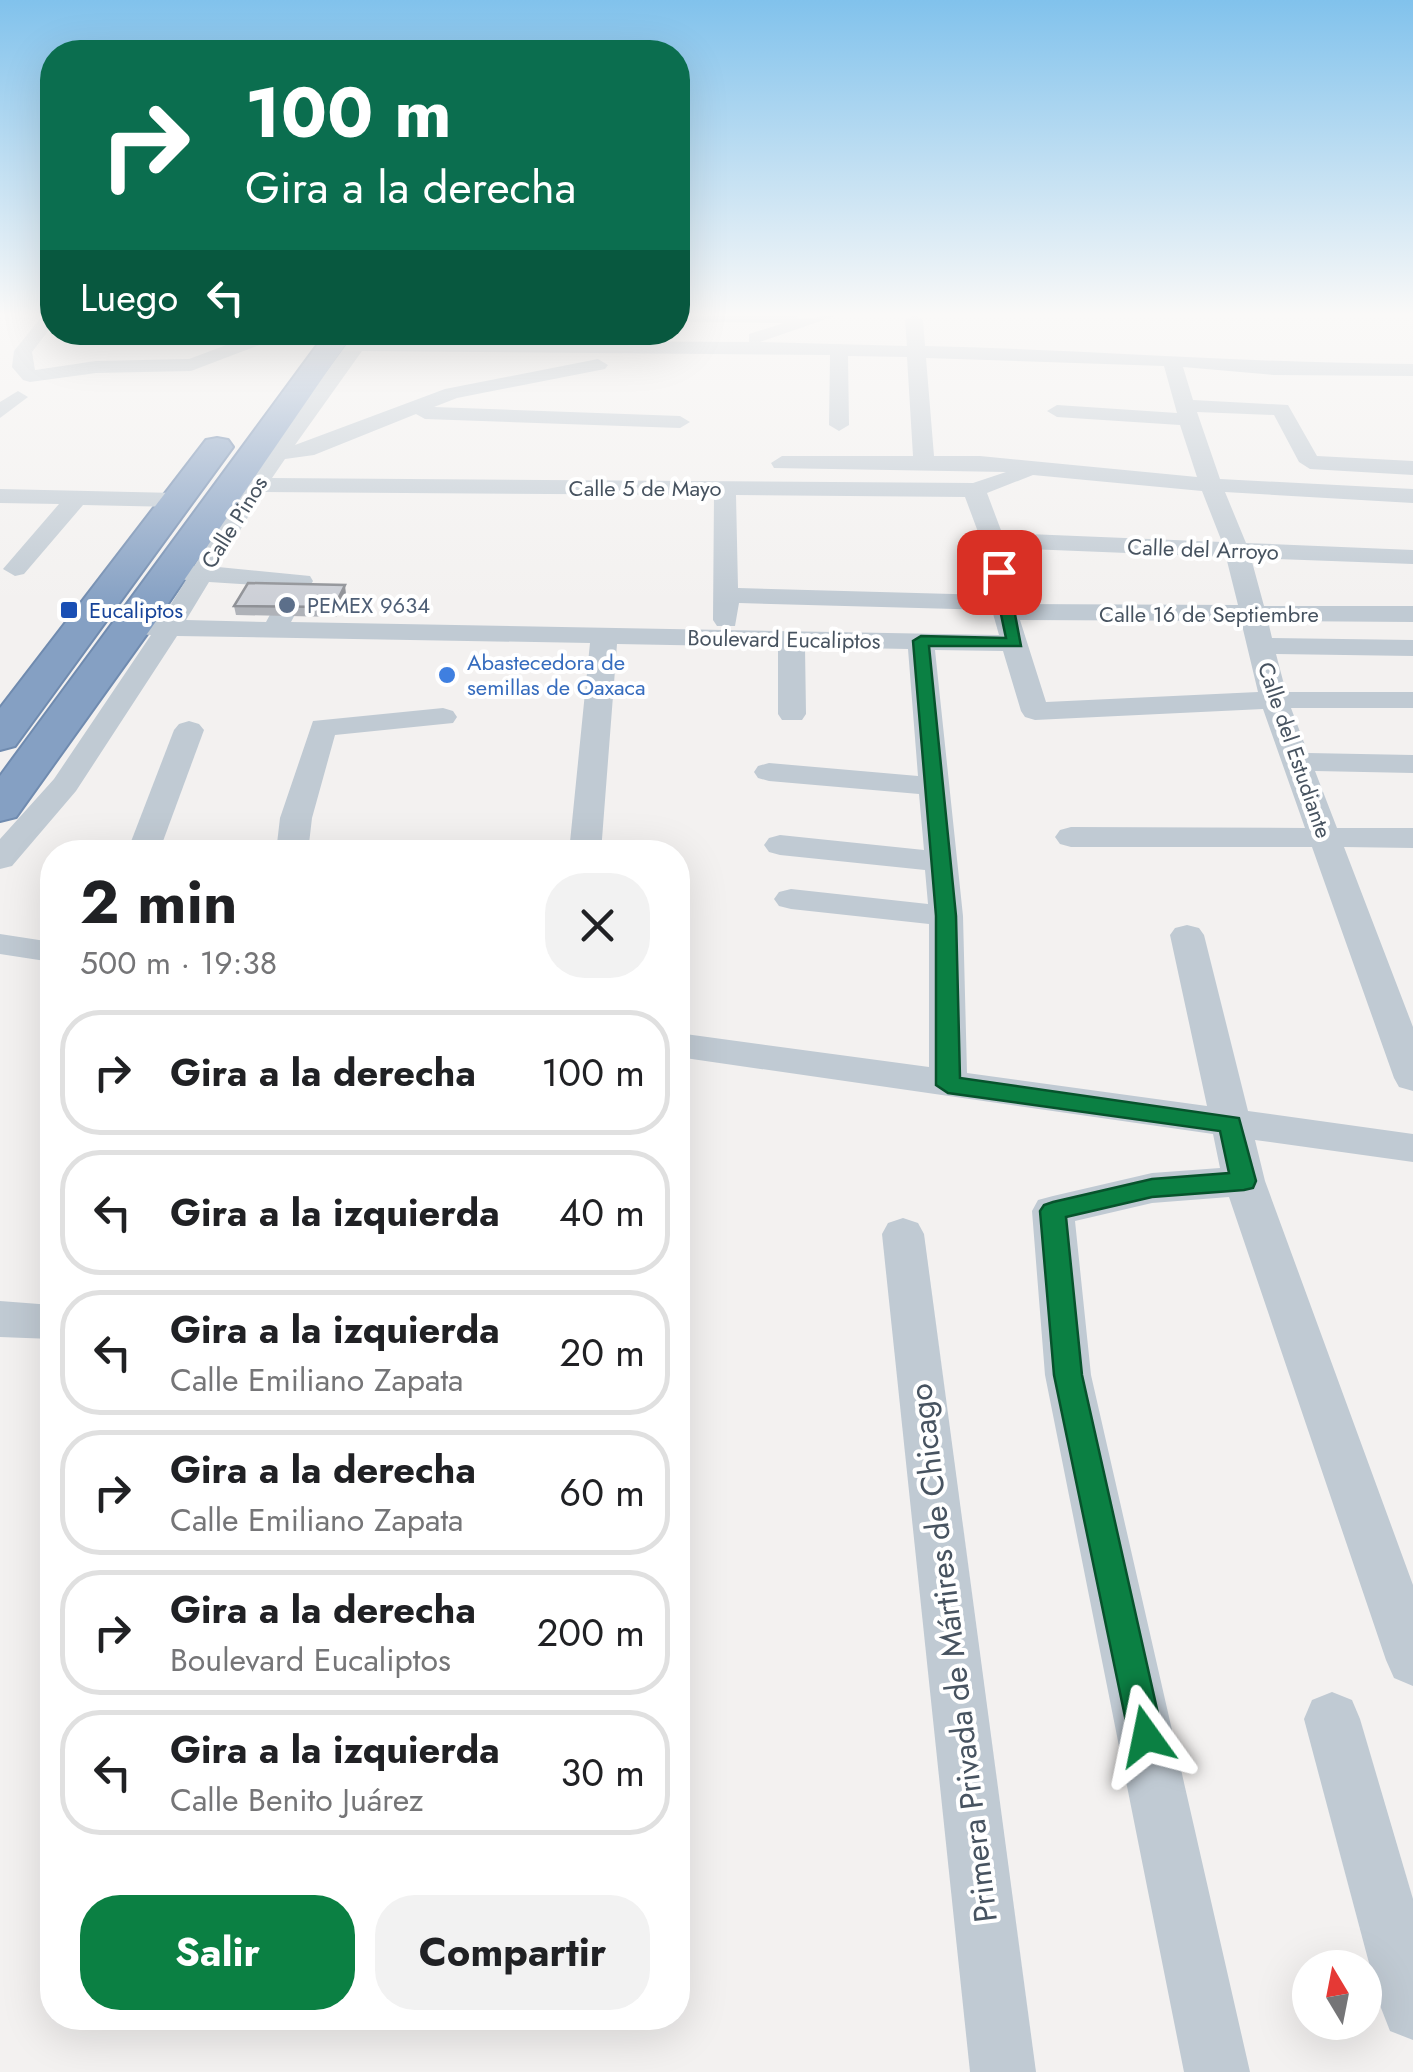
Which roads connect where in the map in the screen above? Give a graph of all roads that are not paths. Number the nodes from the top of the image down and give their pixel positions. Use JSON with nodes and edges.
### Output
{"nodes":[{"id":1,"x":297,"y":412,"type":"edge"},
{"id":2,"x":301,"y":412,"type":"edge"},
{"id":3,"x":402,"y":412,"type":"joint"},
{"id":4,"x":839,"y":412,"type":"edge"},
{"id":5,"x":920,"y":412,"type":"edge"},
{"id":6,"x":1103,"y":412,"type":"edge"},
{"id":7,"x":1219,"y":412,"type":"edge"},
{"id":8,"x":1283,"y":412,"type":"edge"},
{"id":9,"x":1189,"y":413,"type":"junction"},
{"id":10,"x":680,"y":422,"type":"dead end"},
{"id":11,"x":234,"y":425,"type":"dead end"},
{"id":12,"x":839,"y":425,"type":"dead end"},
{"id":13,"x":277,"y":454,"type":"junction"},
{"id":14,"x":758,"y":462,"type":"dead end"},
{"id":15,"x":924,"y":463,"type":"junction"},
{"id":16,"x":1198,"y":466,"type":"junction"},
{"id":17,"x":1030,"y":467,"type":"junction"},
{"id":18,"x":1413,"y":468,"type":"edge"},
{"id":19,"x":256,"y":485,"type":"junction"},
{"id":20,"x":725,"y":488,"type":"junction"},
{"id":21,"x":974,"y":490,"type":"junction"},
{"id":22,"x":0,"y":496,"type":"edge"},
{"id":23,"x":1413,"y":496,"type":"edge"},
{"id":24,"x":78,"y":498,"type":"junction"},
{"id":25,"x":176,"y":500,"type":"junction"},
{"id":26,"x":994,"y":540,"type":"junction"},
{"id":27,"x":1237,"y":550,"type":"junction"},
{"id":28,"x":1413,"y":557,"type":"edge"},
{"id":29,"x":15,"y":569,"type":"dead end"},
{"id":30,"x":187,"y":572,"type":"junction"},
{"id":31,"x":726,"y":595,"type":"junction"},
{"id":32,"x":1005,"y":607,"type":"junction"},
{"id":33,"x":1254,"y":614,"type":"junction"},
{"id":34,"x":1413,"y":614,"type":"edge"},
{"id":35,"x":150,"y":628,"type":"junction"},
{"id":36,"x":274,"y":630,"type":"junction"},
{"id":37,"x":604,"y":636,"type":"junction"},
{"id":38,"x":726,"y":638,"type":"junction"},
{"id":39,"x":792,"y":639,"type":"junction"},
{"id":40,"x":921,"y":641,"type":"junction"},
{"id":41,"x":1015,"y":643,"type":"junction"},
{"id":42,"x":1260,"y":646,"type":"junction"},
{"id":43,"x":1413,"y":648,"type":"edge"},
{"id":44,"x":1274,"y":700,"type":"junction"},
{"id":45,"x":1413,"y":700,"type":"edge"},
{"id":46,"x":792,"y":714,"type":"dead end"},
{"id":47,"x":444,"y":717,"type":"dead end"},
{"id":48,"x":188,"y":730,"type":"dead end"},
{"id":49,"x":0,"y":737,"type":"edge"},
{"id":50,"x":1298,"y":762,"type":"junction"},
{"id":51,"x":1413,"y":764,"type":"edge"},
{"id":52,"x":769,"y":772,"type":"dead end"},
{"id":53,"x":932,"y":786,"type":"junction"},
{"id":54,"x":0,"y":808,"type":"edge"},
{"id":55,"x":1325,"y":835,"type":"junction"},
{"id":56,"x":1071,"y":837,"type":"dead end"},
{"id":57,"x":1413,"y":838,"type":"edge"},
{"id":58,"x":147,"y":840,"type":"edge"},
{"id":59,"x":293,"y":840,"type":"edge"},
{"id":60,"x":586,"y":840,"type":"edge"},
{"id":61,"x":780,"y":845,"type":"dead end"},
{"id":62,"x":0,"y":858,"type":"edge"},
{"id":63,"x":942,"y":862,"type":"junction"},
{"id":64,"x":791,"y":900,"type":"dead end"},
{"id":65,"x":946,"y":916,"type":"junction"},
{"id":66,"x":1188,"y":934,"type":"dead end"},
{"id":67,"x":0,"y":944,"type":"edge"},
{"id":68,"x":40,"y":950,"type":"edge"},
{"id":69,"x":690,"y":1047,"type":"edge"},
{"id":70,"x":1413,"y":1078,"type":"edge"},
{"id":71,"x":948,"y":1085,"type":"junction"},
{"id":72,"x":1230,"y":1124,"type":"junction"},
{"id":73,"x":1413,"y":1148,"type":"edge"},
{"id":74,"x":1244,"y":1181,"type":"junction"},
{"id":75,"x":903,"y":1234,"type":"dead end"},
{"id":76,"x":0,"y":1319,"type":"edge"},
{"id":77,"x":40,"y":1321,"type":"edge"},
{"id":78,"x":1413,"y":1660,"type":"edge"},
{"id":79,"x":1332,"y":1719,"type":"dead end"},
{"id":80,"x":1413,"y":2008,"type":"edge"},
{"id":81,"x":1003,"y":2072,"type":"edge"},
{"id":82,"x":1217,"y":2072,"type":"edge"}],
"edges":[{"from":1,"to":30,"type":"highway"},
{"from":2,"to":13,"type":"street","name":"Calle Pinos"},
{"from":3,"to":10,"type":"street"},
{"from":3,"to":13,"type":"street"},
{"from":4,"to":12,"type":"street"},
{"from":5,"to":15,"type":"street"},
{"from":6,"to":9,"type":"street"},
{"from":7,"to":9,"type":"street"},
{"from":8,"to":18,"type":"street"},
{"from":9,"to":16,"type":"street","name":"Calle del Estudiante"},
{"from":11,"to":25,"type":"highway"},
{"from":13,"to":19,"type":"street","name":"Calle Pinos"},
{"from":14,"to":15,"type":"street","name":"Calle 5 de Mayo"},
{"from":15,"to":17,"type":"street","name":"Calle 5 de Mayo"},
{"from":16,"to":17,"type":"street","name":"Calle 5 de Mayo"},
{"from":16,"to":23,"type":"street","name":"Calle 5 de Mayo"},
{"from":16,"to":27,"type":"street","name":"Calle del Estudiante"},
{"from":17,"to":21,"type":"street","name":"Calle 5 de Mayo"},
{"from":19,"to":20,"type":"street","name":"Calle 5 de Mayo"},
{"from":19,"to":30,"type":"street","name":"Calle Pinos"},
{"from":20,"to":21,"type":"street","name":"Calle 5 de Mayo"},
{"from":20,"to":31,"type":"street"},
{"from":21,"to":26,"type":"street"},
{"from":22,"to":24,"type":"street"},
{"from":24,"to":25,"type":"street"},
{"from":24,"to":29,"type":"street"},
{"from":25,"to":49,"type":"highway"},
{"from":26,"to":27,"type":"street","name":"Calle del Arroyo"},
{"from":26,"to":32,"type":"street"},
{"from":27,"to":28,"type":"street","name":"Calle del Arroyo"},
{"from":27,"to":33,"type":"street","name":"Calle del Estudiante"},
{"from":30,"to":35,"type":"highway"},
{"from":30,"to":36,"type":"street"},
{"from":31,"to":32,"type":"street","name":"Calle 16 de Septiembre"},
{"from":31,"to":38,"type":"street"},
{"from":32,"to":33,"type":"street","name":"Calle 16 de Septiembre"},
{"from":32,"to":41,"type":"street"},
{"from":33,"to":34,"type":"street","name":"Calle 16 de Septiembre"},
{"from":33,"to":42,"type":"street","name":"Calle del Estudiante"},
{"from":35,"to":36,"type":"street","name":"Boulevard Eucaliptos"},
{"from":35,"to":54,"type":"highway"},
{"from":35,"to":62,"type":"street"},
{"from":36,"to":37,"type":"street","name":"Boulevard Eucaliptos"},
{"from":37,"to":38,"type":"street","name":"Boulevard Eucaliptos"},
{"from":37,"to":60,"type":"street"},
{"from":38,"to":39,"type":"street","name":"Boulevard Eucaliptos"},
{"from":39,"to":40,"type":"street","name":"Boulevard Eucaliptos"},
{"from":39,"to":46,"type":"street"},
{"from":40,"to":41,"type":"street","name":"Boulevard Eucaliptos"},
{"from":40,"to":53,"type":"street"},
{"from":41,"to":44,"type":"street"},
{"from":42,"to":43,"type":"street"},
{"from":42,"to":44,"type":"street","name":"Calle del Estudiante"},
{"from":44,"to":45,"type":"street"},
{"from":44,"to":50,"type":"street","name":"Calle del Estudiante"},
{"from":47,"to":59,"type":"street"},
{"from":48,"to":58,"type":"street"},
{"from":50,"to":51,"type":"street"},
{"from":50,"to":55,"type":"street","name":"Calle del Estudiante"},
{"from":52,"to":53,"type":"street"},
{"from":53,"to":63,"type":"street"},
{"from":55,"to":56,"type":"street"},
{"from":55,"to":57,"type":"street"},
{"from":55,"to":70,"type":"street","name":"Calle del Estudiante"},
{"from":61,"to":63,"type":"street"},
{"from":63,"to":65,"type":"street"},
{"from":64,"to":65,"type":"street"},
{"from":65,"to":71,"type":"street"},
{"from":66,"to":72,"type":"street"},
{"from":67,"to":68,"type":"street"},
{"from":69,"to":71,"type":"street"},
{"from":71,"to":72,"type":"street"},
{"from":72,"to":73,"type":"street"},
{"from":72,"to":74,"type":"street"},
{"from":74,"to":78,"type":"street"},
{"from":74,"to":82,"type":"street"},
{"from":75,"to":81,"type":"street","name":"Primera Privada de Mártires de Chicago"},
{"from":76,"to":77,"type":"street"},
{"from":79,"to":80,"type":"street"}]}
